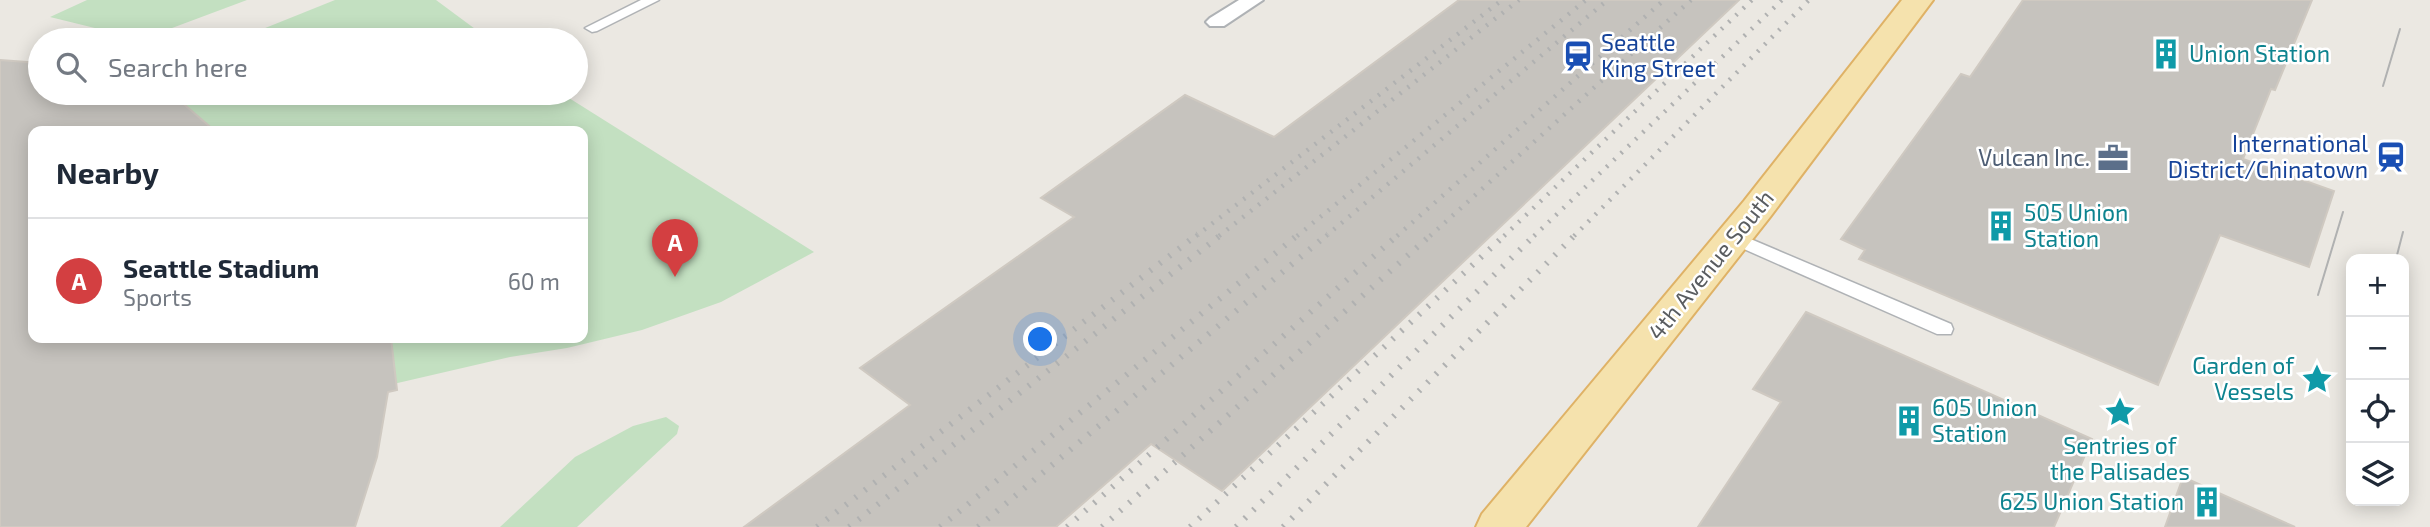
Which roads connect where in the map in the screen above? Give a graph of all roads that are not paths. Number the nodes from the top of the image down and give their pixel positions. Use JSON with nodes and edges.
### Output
{"nodes":[{"id":1,"x":652,"y":0,"type":"edge"},
{"id":2,"x":1253,"y":0,"type":"edge"},
{"id":3,"x":1919,"y":0,"type":"edge"},
{"id":4,"x":1217,"y":22,"type":"dead end"},
{"id":5,"x":592,"y":28,"type":"dead end"},
{"id":6,"x":1734,"y":238,"type":"junction"},
{"id":7,"x":1944,"y":330,"type":"dead end"},
{"id":8,"x":1499,"y":527,"type":"edge"}],
"edges":[{"from":1,"to":5,"type":"lane"},
{"from":2,"to":4,"type":"street"},
{"from":3,"to":6,"type":"main road","name":"4th Avenue South"},
{"from":6,"to":7,"type":"lane"},
{"from":6,"to":8,"type":"main road","name":"4th Avenue South"}]}
